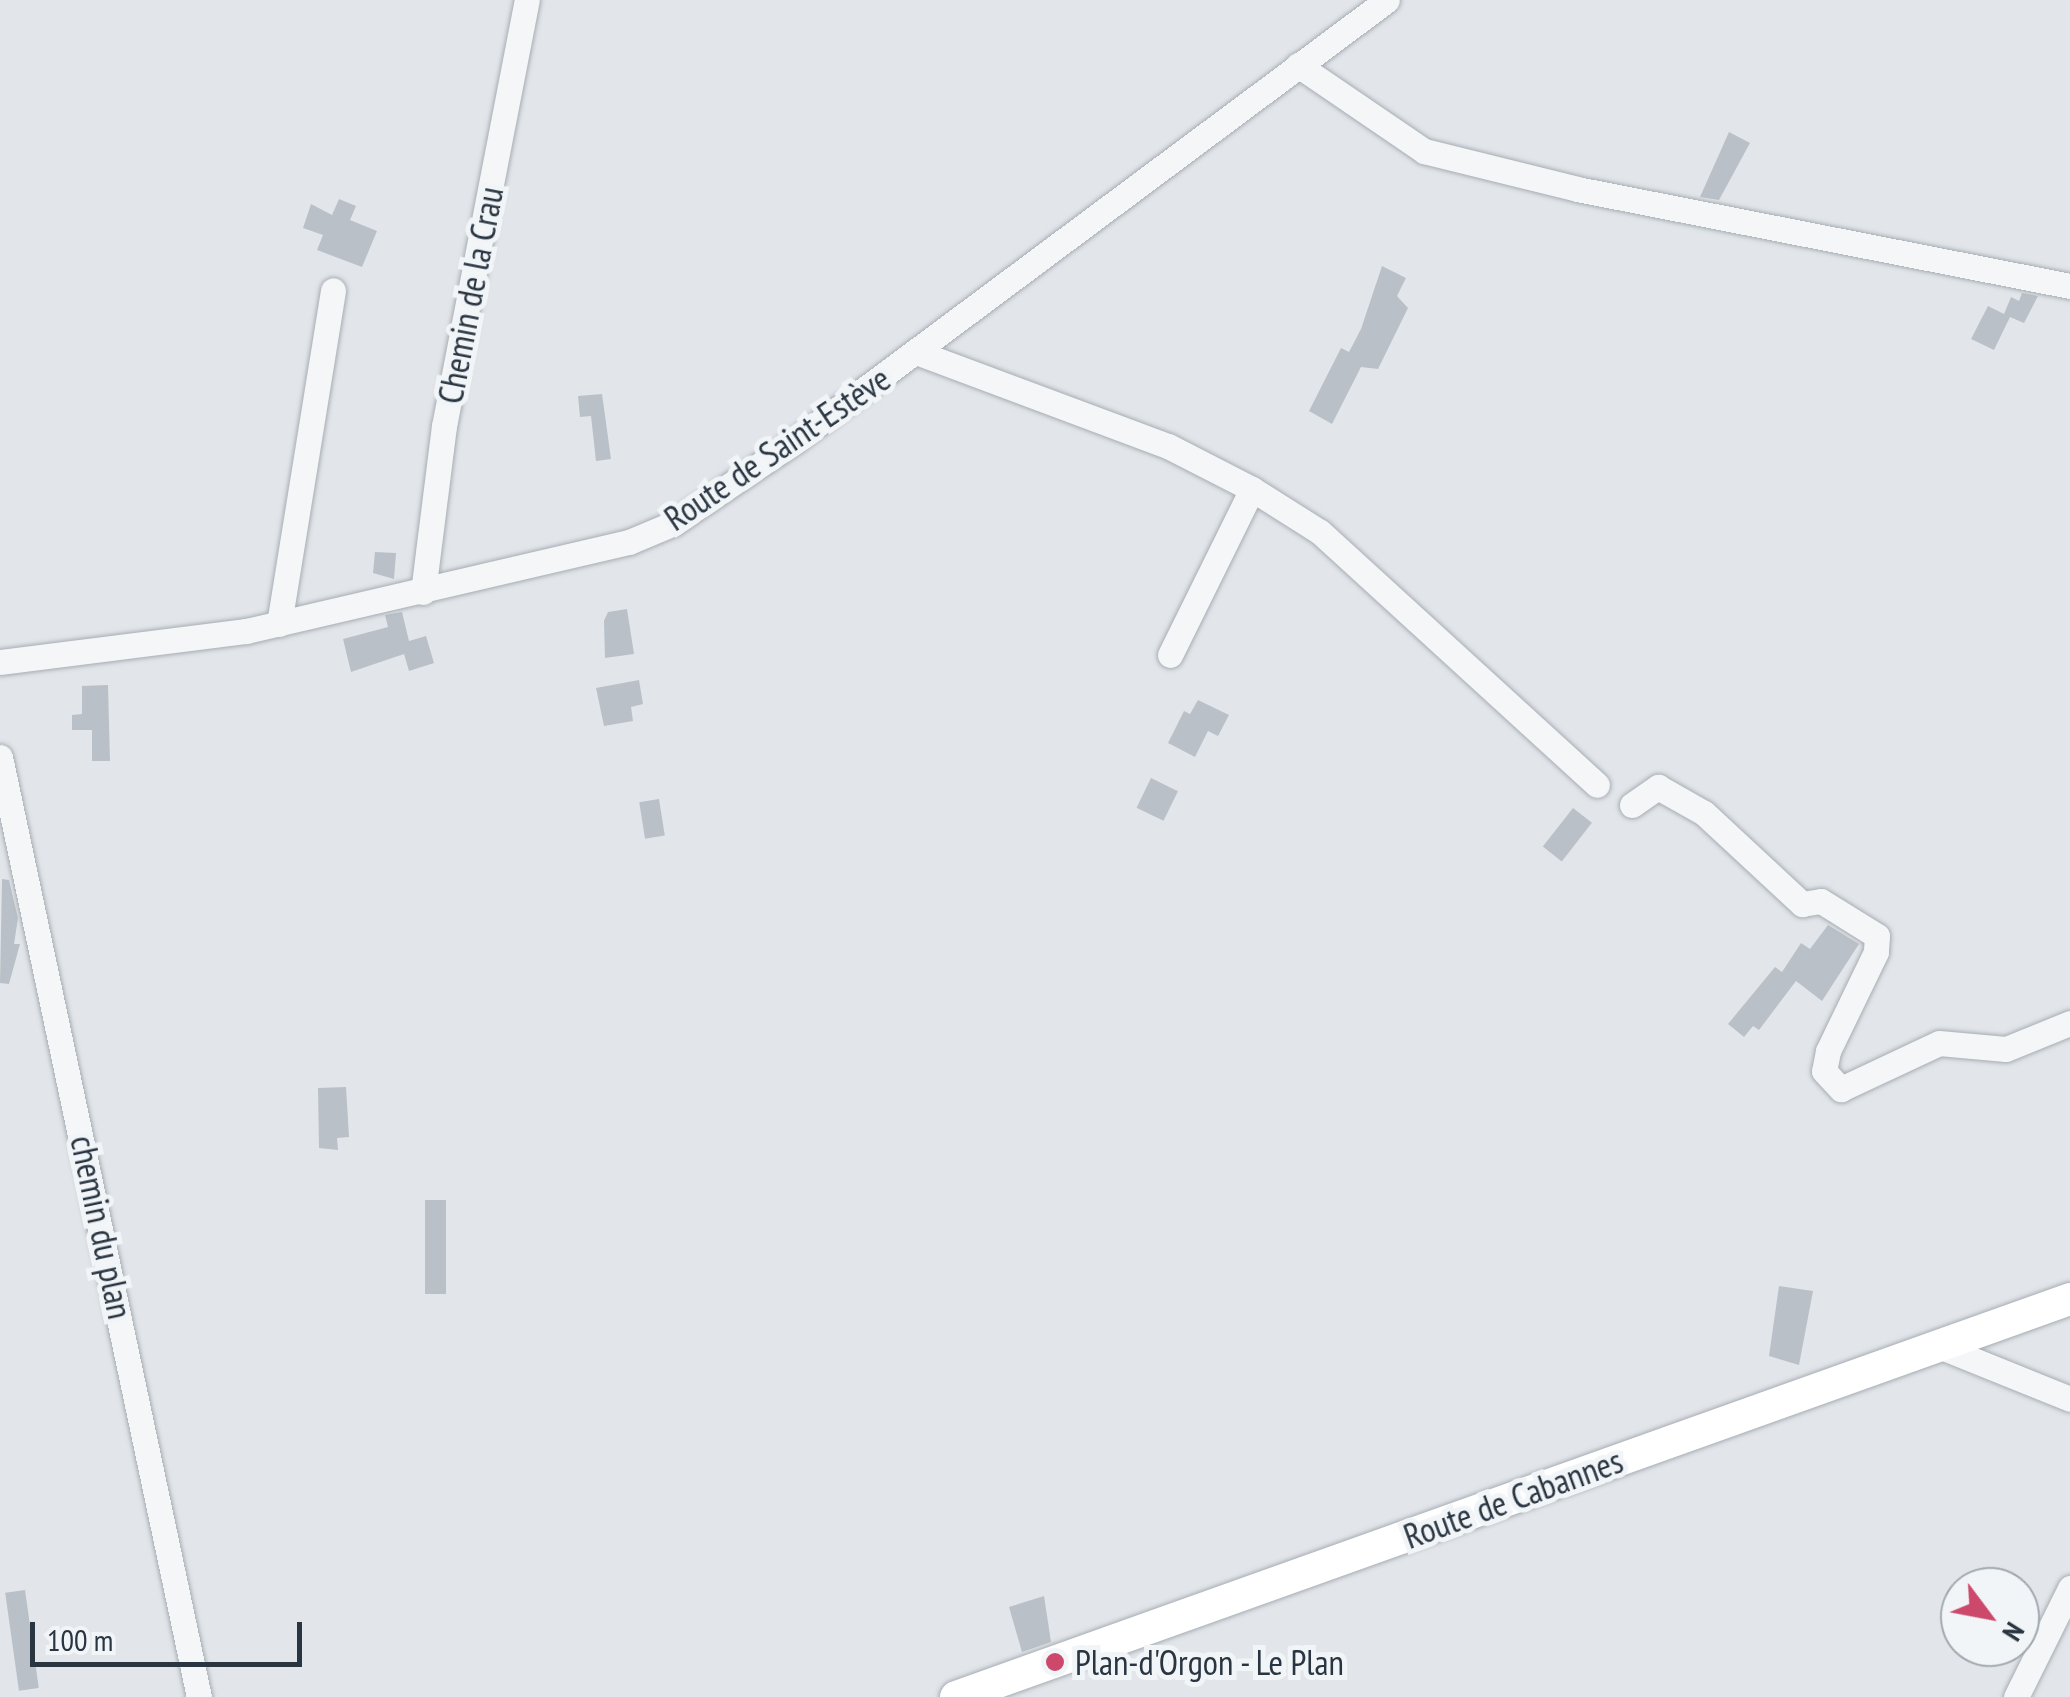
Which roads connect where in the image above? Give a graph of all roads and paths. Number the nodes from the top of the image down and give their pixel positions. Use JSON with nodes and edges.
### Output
{"nodes":[{"id":1,"x":527,"y":0,"type":"edge"},
{"id":2,"x":1387,"y":0,"type":"edge"},
{"id":3,"x":1298,"y":66,"type":"junction"},
{"id":4,"x":2070,"y":286,"type":"edge"},
{"id":5,"x":333,"y":290,"type":"dead end"},
{"id":6,"x":916,"y":352,"type":"junction"},
{"id":7,"x":1252,"y":489,"type":"junction"},
{"id":8,"x":423,"y":592,"type":"junction"},
{"id":9,"x":279,"y":624,"type":"junction"},
{"id":10,"x":1170,"y":656,"type":"dead end"},
{"id":11,"x":0,"y":662,"type":"edge"},
{"id":12,"x":0,"y":758,"type":"edge"},
{"id":13,"x":1596,"y":785,"type":"dead end"},
{"id":14,"x":1632,"y":805,"type":"dead end"},
{"id":15,"x":2070,"y":1023,"type":"edge"},
{"id":16,"x":2063,"y":1295,"type":"edge"},
{"id":17,"x":1940,"y":1346,"type":"junction"},
{"id":18,"x":2070,"y":1399,"type":"edge"},
{"id":19,"x":2070,"y":1588,"type":"edge"},
{"id":20,"x":199,"y":1697,"type":"edge"},
{"id":21,"x":956,"y":1697,"type":"edge"},
{"id":22,"x":2016,"y":1697,"type":"edge"}],
"edges":[{"from":1,"to":8,"type":"street","name":"Chemin de la Crau"},
{"from":2,"to":3,"type":"street","name":"Route de Saint-Estève"},
{"from":3,"to":4,"type":"street"},
{"from":3,"to":6,"type":"street","name":"Route de Saint-Estève"},
{"from":5,"to":9,"type":"street"},
{"from":6,"to":7,"type":"street"},
{"from":6,"to":8,"type":"street","name":"Route de Saint-Estève"},
{"from":7,"to":10,"type":"street"},
{"from":7,"to":13,"type":"street"},
{"from":8,"to":9,"type":"street","name":"Route de Saint-Estève"},
{"from":9,"to":11,"type":"street","name":"Route de Saint-Estève"},
{"from":12,"to":20,"type":"street","name":"chemin du plan"},
{"from":14,"to":15,"type":"street"},
{"from":16,"to":17,"type":"main road","name":"Route de Cabannes"},
{"from":17,"to":18,"type":"street"},
{"from":17,"to":21,"type":"main road","name":"Route de Cabannes"},
{"from":19,"to":22,"type":"street"}]}
